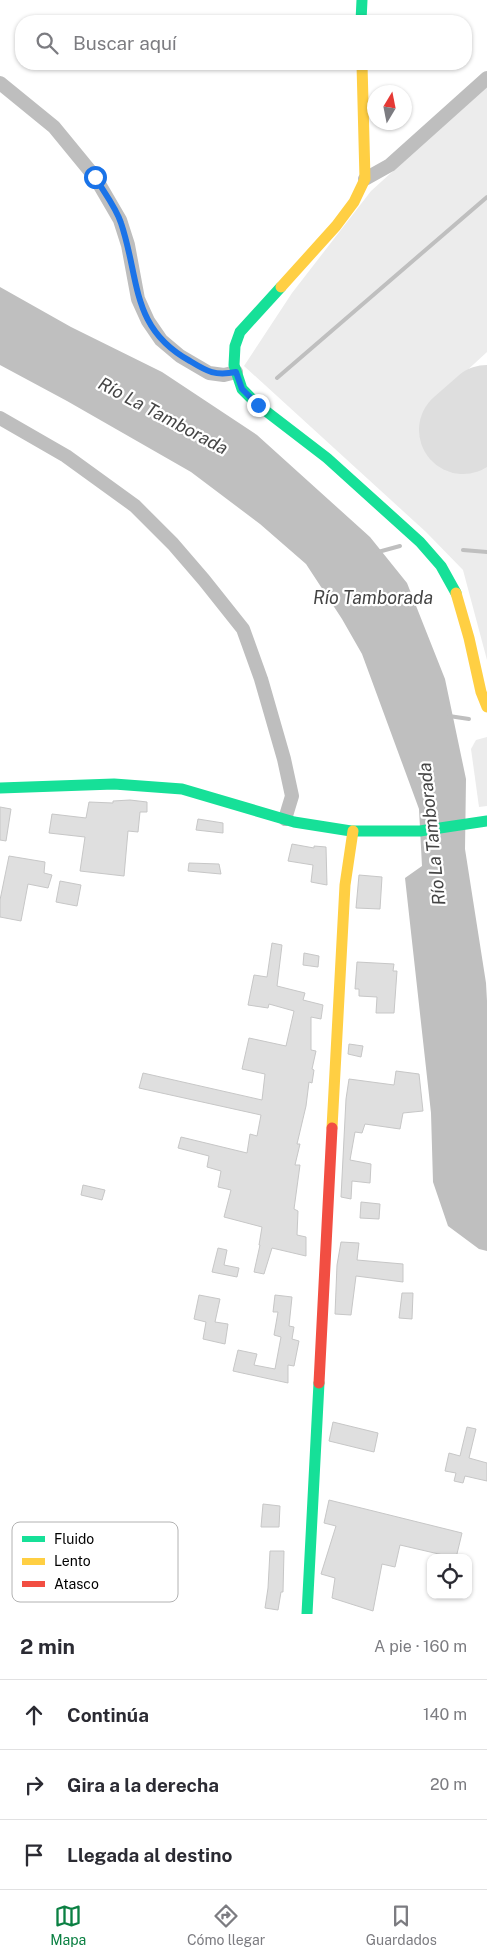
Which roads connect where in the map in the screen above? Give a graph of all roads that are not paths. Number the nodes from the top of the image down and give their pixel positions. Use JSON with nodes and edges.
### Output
{"nodes":[{"id":1,"x":362,"y":0,"type":"edge"},
{"id":2,"x":361,"y":15,"type":"edge"},
{"id":3,"x":362,"y":70,"type":"edge"},
{"id":4,"x":487,"y":78,"type":"edge"},
{"id":5,"x":0,"y":83,"type":"edge"},
{"id":6,"x":365,"y":179,"type":"junction"},
{"id":7,"x":236,"y":372,"type":"junction"},
{"id":8,"x":0,"y":418,"type":"edge"},
{"id":9,"x":487,"y":706,"type":"edge"},
{"id":10,"x":0,"y":788,"type":"edge"},
{"id":11,"x":285,"y":819,"type":"junction"},
{"id":12,"x":487,"y":821,"type":"edge"},
{"id":13,"x":353,"y":831,"type":"junction"},
{"id":14,"x":306,"y":1614,"type":"edge"}],
"edges":[{"from":1,"to":2,"type":"main road"},
{"from":3,"to":6,"type":"main road"},
{"from":4,"to":6,"type":"street"},
{"from":5,"to":7,"type":"street"},
{"from":6,"to":7,"type":"main road"},
{"from":7,"to":9,"type":"main road"},
{"from":8,"to":11,"type":"street"},
{"from":10,"to":11,"type":"main road"},
{"from":11,"to":13,"type":"main road"},
{"from":12,"to":13,"type":"main road"},
{"from":13,"to":14,"type":"main road"}]}
